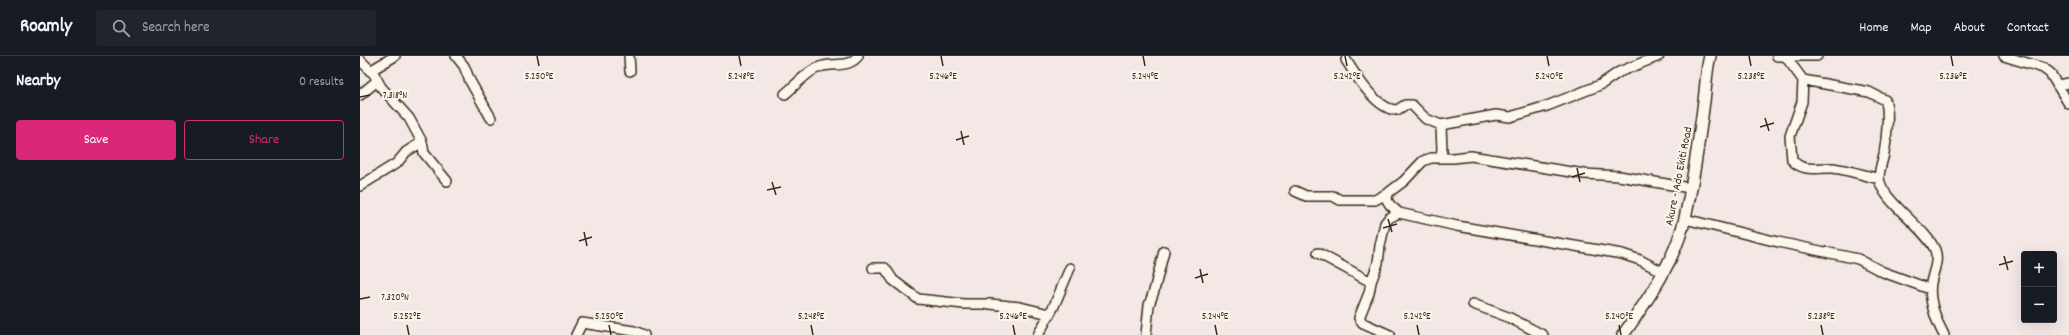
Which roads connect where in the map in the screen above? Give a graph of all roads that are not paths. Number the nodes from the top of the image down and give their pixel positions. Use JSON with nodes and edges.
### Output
{"nodes":[{"id":1,"x":395,"y":56,"type":"edge"},
{"id":2,"x":456,"y":56,"type":"edge"},
{"id":3,"x":629,"y":56,"type":"edge"},
{"id":4,"x":858,"y":56,"type":"edge"},
{"id":5,"x":1659,"y":56,"type":"edge"},
{"id":6,"x":1710,"y":56,"type":"edge"},
{"id":7,"x":1781,"y":56,"type":"edge"},
{"id":8,"x":1817,"y":56,"type":"edge"},
{"id":9,"x":2004,"y":56,"type":"edge"},
{"id":10,"x":2026,"y":59,"type":"edge"},
{"id":11,"x":360,"y":60,"type":"edge"},
{"id":12,"x":1346,"y":60,"type":"dead end"},
{"id":13,"x":630,"y":70,"type":"dead end"},
{"id":14,"x":370,"y":71,"type":"junction"},
{"id":15,"x":1803,"y":80,"type":"junction"},
{"id":16,"x":377,"y":81,"type":"junction"},
{"id":17,"x":2069,"y":83,"type":"edge"},
{"id":18,"x":2057,"y":85,"type":"junction"},
{"id":19,"x":785,"y":94,"type":"dead end"},
{"id":20,"x":360,"y":95,"type":"edge"},
{"id":21,"x":2069,"y":104,"type":"edge"},
{"id":22,"x":491,"y":118,"type":"dead end"},
{"id":23,"x":1440,"y":125,"type":"junction"},
{"id":24,"x":422,"y":142,"type":"junction"},
{"id":25,"x":1440,"y":158,"type":"junction"},
{"id":26,"x":1879,"y":180,"type":"junction"},
{"id":27,"x":447,"y":181,"type":"dead end"},
{"id":28,"x":360,"y":186,"type":"edge"},
{"id":29,"x":1690,"y":188,"type":"junction"},
{"id":30,"x":1295,"y":191,"type":"dead end"},
{"id":31,"x":1388,"y":193,"type":"junction"},
{"id":32,"x":1375,"y":200,"type":"junction"},
{"id":33,"x":1390,"y":205,"type":"junction"},
{"id":34,"x":1399,"y":213,"type":"junction"},
{"id":35,"x":1685,"y":219,"type":"junction"},
{"id":36,"x":1164,"y":251,"type":"dead end"},
{"id":37,"x":1318,"y":253,"type":"dead end"},
{"id":38,"x":873,"y":268,"type":"dead end"},
{"id":39,"x":1070,"y":268,"type":"dead end"},
{"id":40,"x":1663,"y":272,"type":"junction"},
{"id":41,"x":1370,"y":282,"type":"junction"},
{"id":42,"x":1930,"y":289,"type":"junction"},
{"id":43,"x":1473,"y":304,"type":"dead end"},
{"id":44,"x":1049,"y":314,"type":"junction"},
{"id":45,"x":576,"y":335,"type":"edge"},
{"id":46,"x":644,"y":335,"type":"edge"},
{"id":47,"x":1038,"y":335,"type":"edge"},
{"id":48,"x":1146,"y":335,"type":"edge"},
{"id":49,"x":1390,"y":335,"type":"edge"},
{"id":50,"x":1543,"y":335,"type":"edge"},
{"id":51,"x":1623,"y":335,"type":"edge"},
{"id":52,"x":1944,"y":335,"type":"edge"}],
"edges":[{"from":1,"to":14,"type":"street"},
{"from":2,"to":22,"type":"street"},
{"from":3,"to":13,"type":"street"},
{"from":4,"to":19,"type":"street"},
{"from":5,"to":23,"type":"street"},
{"from":6,"to":29,"type":"main road","name":"Akure - Ado Ekiti Road"},
{"from":7,"to":8,"type":"street"},
{"from":7,"to":15,"type":"street"},
{"from":9,"to":10,"type":"street"},
{"from":10,"to":18,"type":"street"},
{"from":11,"to":14,"type":"street"},
{"from":12,"to":23,"type":"street"},
{"from":14,"to":16,"type":"street"},
{"from":15,"to":26,"type":"street"},
{"from":15,"to":26,"type":"street"},
{"from":16,"to":20,"type":"street"},
{"from":16,"to":24,"type":"street"},
{"from":17,"to":18,"type":"street"},
{"from":18,"to":21,"type":"street"},
{"from":23,"to":25,"type":"street"},
{"from":24,"to":27,"type":"street"},
{"from":24,"to":28,"type":"street"},
{"from":25,"to":29,"type":"street"},
{"from":25,"to":31,"type":"street"},
{"from":26,"to":42,"type":"street"},
{"from":29,"to":35,"type":"main road","name":"Akure - Ado Ekiti Road"},
{"from":30,"to":32,"type":"street"},
{"from":31,"to":32,"type":"street"},
{"from":31,"to":33,"type":"street"},
{"from":32,"to":33,"type":"street"},
{"from":33,"to":34,"type":"street"},
{"from":34,"to":40,"type":"street"},
{"from":34,"to":41,"type":"street"},
{"from":35,"to":40,"type":"main road","name":"Akure - Ado Ekiti Road"},
{"from":35,"to":42,"type":"street"},
{"from":36,"to":48,"type":"street"},
{"from":37,"to":41,"type":"street"},
{"from":38,"to":44,"type":"street"},
{"from":39,"to":44,"type":"street"},
{"from":40,"to":51,"type":"main road","name":"Akure - Ado Ekiti Road"},
{"from":41,"to":49,"type":"street"},
{"from":42,"to":52,"type":"street"},
{"from":43,"to":50,"type":"street"},
{"from":44,"to":47,"type":"street"},
{"from":45,"to":46,"type":"street"}]}
